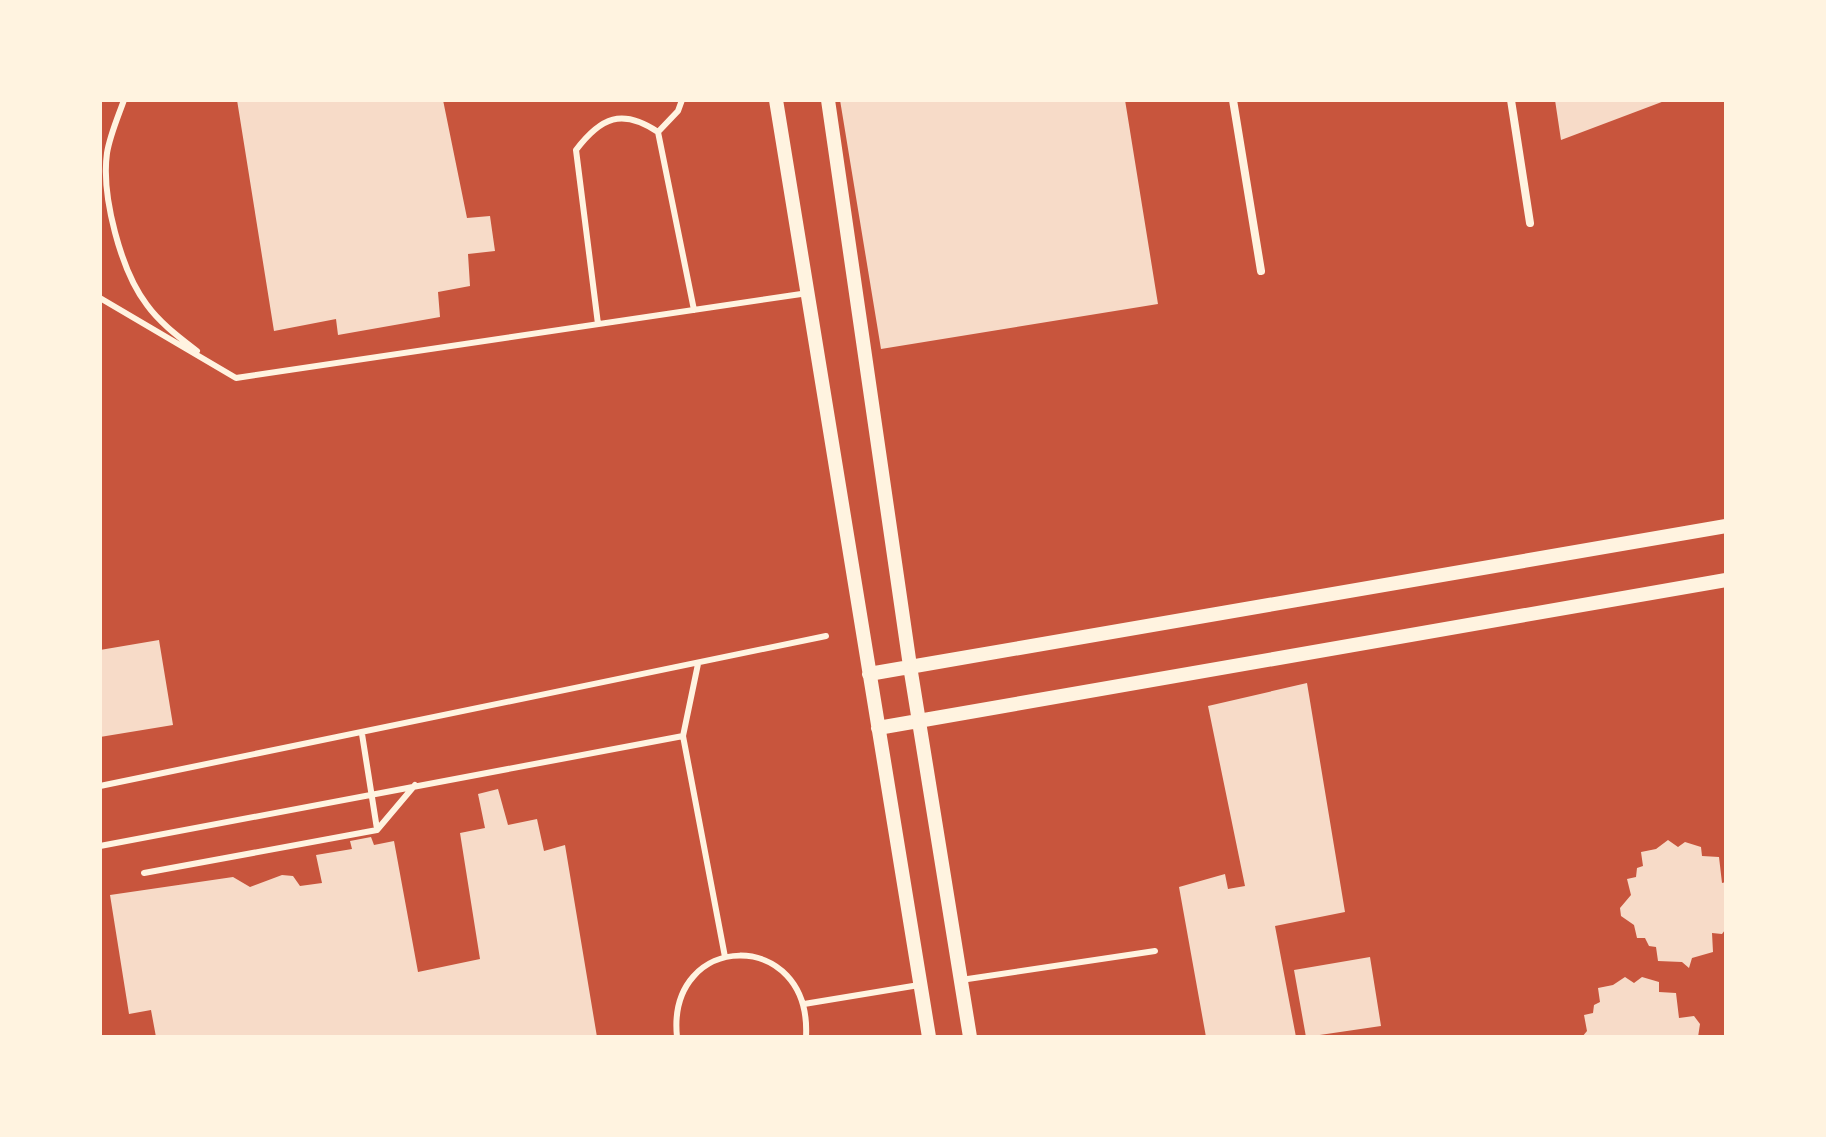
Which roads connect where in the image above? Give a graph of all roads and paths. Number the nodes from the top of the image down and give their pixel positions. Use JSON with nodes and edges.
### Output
{"nodes":[{"id":1,"x":124,"y":100,"type":"edge"},
{"id":2,"x":682,"y":100,"type":"edge"},
{"id":3,"x":776,"y":100,"type":"edge"},
{"id":4,"x":828,"y":100,"type":"edge"},
{"id":5,"x":1233,"y":100,"type":"edge"},
{"id":6,"x":1511,"y":100,"type":"edge"},
{"id":7,"x":658,"y":132,"type":"junction"},
{"id":8,"x":1530,"y":223,"type":"dead end"},
{"id":9,"x":1261,"y":271,"type":"dead end"},
{"id":10,"x":808,"y":293,"type":"junction"},
{"id":11,"x":100,"y":298,"type":"edge"},
{"id":12,"x":694,"y":310,"type":"junction"},
{"id":13,"x":598,"y":324,"type":"junction"},
{"id":14,"x":236,"y":378,"type":"junction"},
{"id":15,"x":1726,"y":526,"type":"edge"},
{"id":16,"x":1726,"y":580,"type":"edge"},
{"id":17,"x":826,"y":636,"type":"dead end"},
{"id":18,"x":698,"y":664,"type":"junction"},
{"id":19,"x":910,"y":666,"type":"junction"},
{"id":20,"x":869,"y":674,"type":"junction"},
{"id":21,"x":920,"y":720,"type":"junction"},
{"id":22,"x":878,"y":728,"type":"junction"},
{"id":23,"x":362,"y":734,"type":"junction"},
{"id":24,"x":683,"y":736,"type":"junction"},
{"id":25,"x":415,"y":785,"type":"junction"},
{"id":26,"x":100,"y":786,"type":"edge"},
{"id":27,"x":373,"y":794,"type":"junction"},
{"id":28,"x":377,"y":830,"type":"junction"},
{"id":29,"x":100,"y":846,"type":"edge"},
{"id":30,"x":144,"y":873,"type":"dead end"},
{"id":31,"x":1155,"y":951,"type":"dead end"},
{"id":32,"x":725,"y":957,"type":"junction"},
{"id":33,"x":961,"y":980,"type":"junction"},
{"id":34,"x":920,"y":985,"type":"junction"},
{"id":35,"x":804,"y":1004,"type":"junction"},
{"id":36,"x":677,"y":1037,"type":"edge"},
{"id":37,"x":806,"y":1037,"type":"edge"},
{"id":38,"x":929,"y":1037,"type":"edge"},
{"id":39,"x":970,"y":1037,"type":"edge"}],
"edges":[{"from":1,"to":14,"type":"lane"},
{"from":2,"to":7,"type":"lane"},
{"from":3,"to":10,"type":"street"},
{"from":4,"to":19,"type":"street"},
{"from":5,"to":9,"type":"street"},
{"from":6,"to":8,"type":"street"},
{"from":7,"to":12,"type":"lane"},
{"from":7,"to":13,"type":"lane"},
{"from":10,"to":12,"type":"lane"},
{"from":10,"to":20,"type":"street"},
{"from":11,"to":14,"type":"lane"},
{"from":12,"to":13,"type":"lane"},
{"from":13,"to":14,"type":"lane"},
{"from":15,"to":19,"type":"street"},
{"from":16,"to":21,"type":"street"},
{"from":17,"to":18,"type":"lane"},
{"from":18,"to":23,"type":"lane"},
{"from":18,"to":24,"type":"lane"},
{"from":19,"to":20,"type":"street"},
{"from":19,"to":21,"type":"street"},
{"from":20,"to":22,"type":"street"},
{"from":21,"to":22,"type":"street"},
{"from":21,"to":33,"type":"street"},
{"from":22,"to":34,"type":"street"},
{"from":23,"to":26,"type":"lane"},
{"from":23,"to":27,"type":"lane"},
{"from":24,"to":25,"type":"lane"},
{"from":24,"to":32,"type":"lane"},
{"from":25,"to":27,"type":"lane"},
{"from":25,"to":28,"type":"lane"},
{"from":27,"to":28,"type":"lane"},
{"from":27,"to":29,"type":"lane"},
{"from":28,"to":30,"type":"lane"},
{"from":31,"to":33,"type":"lane"},
{"from":32,"to":35,"type":"lane"},
{"from":32,"to":36,"type":"lane"},
{"from":33,"to":39,"type":"street"},
{"from":34,"to":35,"type":"lane"},
{"from":34,"to":38,"type":"street"},
{"from":35,"to":37,"type":"lane"}]}
